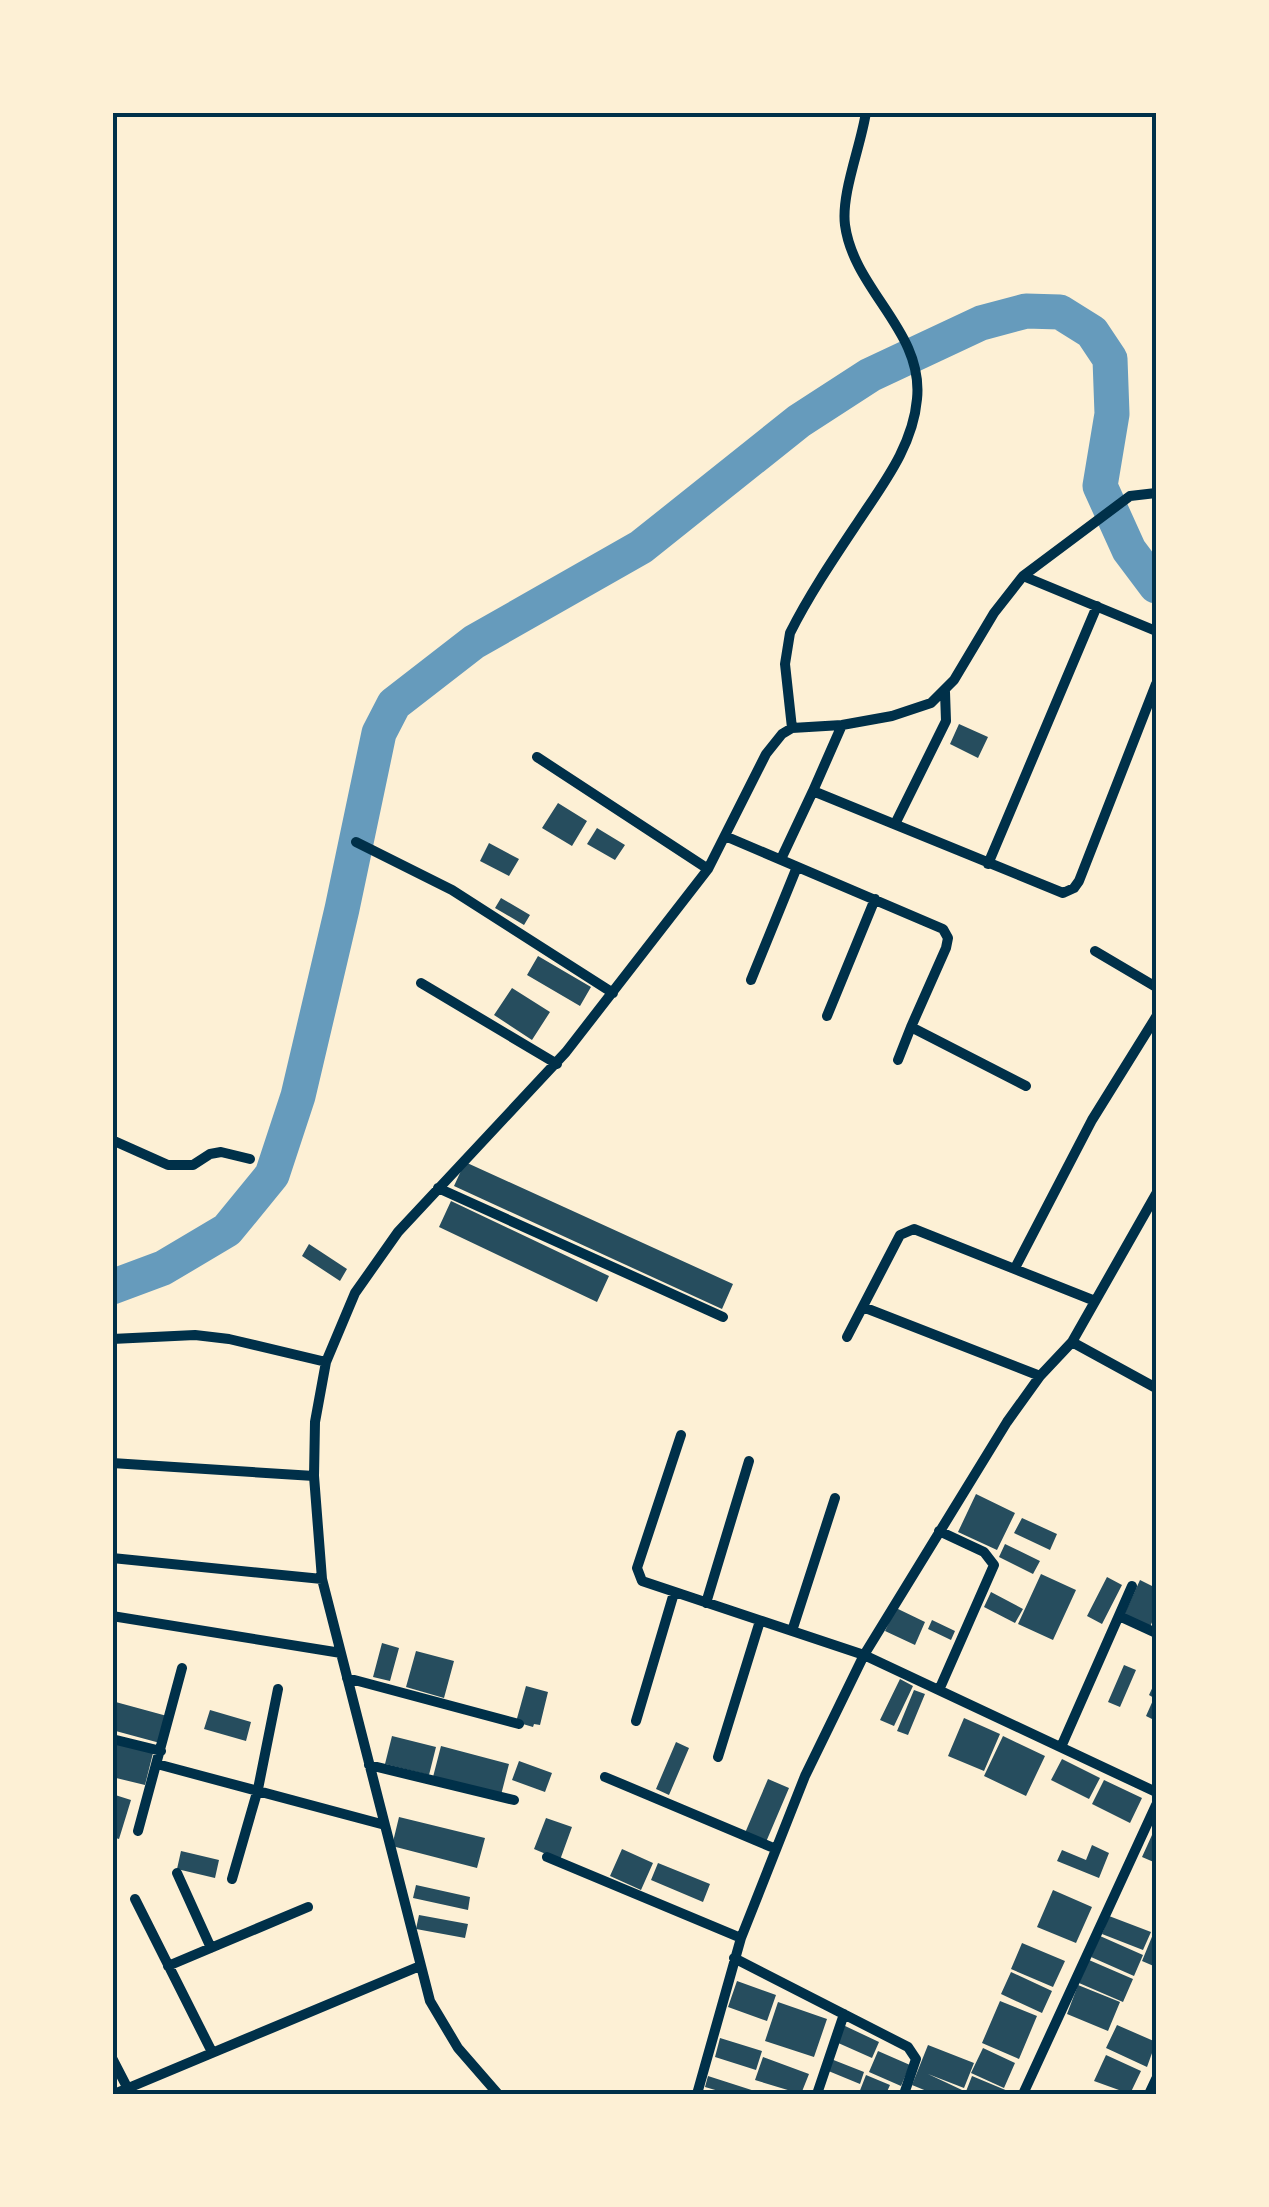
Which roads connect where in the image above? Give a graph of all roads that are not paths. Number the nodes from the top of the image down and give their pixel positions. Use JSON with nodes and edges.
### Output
{"nodes":[{"id":1,"x":866,"y":112,"type":"edge"},
{"id":2,"x":1156,"y":493,"type":"edge"},
{"id":3,"x":1023,"y":576,"type":"junction"},
{"id":4,"x":1097,"y":606,"type":"junction"},
{"id":5,"x":1156,"y":631,"type":"edge"},
{"id":6,"x":1156,"y":684,"type":"edge"},
{"id":7,"x":946,"y":692,"type":"junction"},
{"id":8,"x":842,"y":726,"type":"junction"},
{"id":9,"x":792,"y":728,"type":"junction"},
{"id":10,"x":537,"y":757,"type":"dead end"},
{"id":11,"x":813,"y":790,"type":"junction"},
{"id":12,"x":895,"y":824,"type":"junction"},
{"id":13,"x":725,"y":836,"type":"junction"},
{"id":14,"x":356,"y":842,"type":"dead end"},
{"id":15,"x":781,"y":859,"type":"junction"},
{"id":16,"x":988,"y":864,"type":"junction"},
{"id":17,"x":797,"y":866,"type":"junction"},
{"id":18,"x":708,"y":870,"type":"junction"},
{"id":19,"x":874,"y":900,"type":"junction"},
{"id":20,"x":1095,"y":950,"type":"dead end"},
{"id":21,"x":751,"y":980,"type":"dead end"},
{"id":22,"x":421,"y":983,"type":"dead end"},
{"id":23,"x":1156,"y":987,"type":"edge"},
{"id":24,"x":613,"y":993,"type":"junction"},
{"id":25,"x":827,"y":1016,"type":"dead end"},
{"id":26,"x":1156,"y":1017,"type":"edge"},
{"id":27,"x":911,"y":1027,"type":"junction"},
{"id":28,"x":898,"y":1060,"type":"dead end"},
{"id":29,"x":556,"y":1064,"type":"junction"},
{"id":30,"x":1026,"y":1086,"type":"dead end"},
{"id":31,"x":112,"y":1140,"type":"edge"},
{"id":32,"x":250,"y":1158,"type":"dead end"},
{"id":33,"x":438,"y":1188,"type":"junction"},
{"id":34,"x":1156,"y":1194,"type":"edge"},
{"id":35,"x":1015,"y":1268,"type":"junction"},
{"id":36,"x":1095,"y":1301,"type":"junction"},
{"id":37,"x":863,"y":1307,"type":"junction"},
{"id":38,"x":723,"y":1316,"type":"dead end"},
{"id":39,"x":848,"y":1338,"type":"dead end"},
{"id":40,"x":112,"y":1339,"type":"edge"},
{"id":41,"x":1072,"y":1342,"type":"junction"},
{"id":42,"x":326,"y":1362,"type":"junction"},
{"id":43,"x":1040,"y":1376,"type":"junction"},
{"id":44,"x":1156,"y":1388,"type":"edge"},
{"id":45,"x":680,"y":1435,"type":"dead end"},
{"id":46,"x":749,"y":1461,"type":"dead end"},
{"id":47,"x":112,"y":1462,"type":"edge"},
{"id":48,"x":314,"y":1476,"type":"junction"},
{"id":49,"x":835,"y":1498,"type":"dead end"},
{"id":50,"x":939,"y":1531,"type":"junction"},
{"id":51,"x":112,"y":1558,"type":"edge"},
{"id":52,"x":322,"y":1579,"type":"junction"},
{"id":53,"x":1132,"y":1586,"type":"dead end"},
{"id":54,"x":674,"y":1592,"type":"junction"},
{"id":55,"x":706,"y":1603,"type":"junction"},
{"id":56,"x":112,"y":1616,"type":"edge"},
{"id":57,"x":1118,"y":1616,"type":"junction"},
{"id":58,"x":760,"y":1621,"type":"junction"},
{"id":59,"x":792,"y":1631,"type":"junction"},
{"id":60,"x":1156,"y":1633,"type":"edge"},
{"id":61,"x":341,"y":1653,"type":"junction"},
{"id":62,"x":864,"y":1654,"type":"junction"},
{"id":63,"x":182,"y":1668,"type":"dead end"},
{"id":64,"x":348,"y":1678,"type":"junction"},
{"id":65,"x":278,"y":1690,"type":"dead end"},
{"id":66,"x":940,"y":1690,"type":"junction"},
{"id":67,"x":636,"y":1721,"type":"dead end"},
{"id":68,"x":519,"y":1724,"type":"dead end"},
{"id":69,"x":112,"y":1738,"type":"edge"},
{"id":70,"x":1061,"y":1747,"type":"junction"},
{"id":71,"x":161,"y":1751,"type":"junction"},
{"id":72,"x":718,"y":1757,"type":"dead end"},
{"id":73,"x":157,"y":1764,"type":"junction"},
{"id":74,"x":369,"y":1764,"type":"junction"},
{"id":75,"x":605,"y":1778,"type":"dead end"},
{"id":76,"x":258,"y":1789,"type":"junction"},
{"id":77,"x":1156,"y":1792,"type":"edge"},
{"id":78,"x":514,"y":1800,"type":"dead end"},
{"id":79,"x":1156,"y":1804,"type":"edge"},
{"id":80,"x":385,"y":1825,"type":"junction"},
{"id":81,"x":138,"y":1831,"type":"dead end"},
{"id":82,"x":776,"y":1849,"type":"junction"},
{"id":83,"x":547,"y":1857,"type":"dead end"},
{"id":84,"x":177,"y":1873,"type":"dead end"},
{"id":85,"x":232,"y":1879,"type":"dead end"},
{"id":86,"x":136,"y":1900,"type":"dead end"},
{"id":87,"x":308,"y":1907,"type":"dead end"},
{"id":88,"x":741,"y":1938,"type":"junction"},
{"id":89,"x":211,"y":1948,"type":"junction"},
{"id":90,"x":734,"y":1958,"type":"junction"},
{"id":91,"x":168,"y":1966,"type":"junction"},
{"id":92,"x":420,"y":1966,"type":"junction"},
{"id":93,"x":844,"y":2014,"type":"junction"},
{"id":94,"x":212,"y":2052,"type":"junction"},
{"id":95,"x":112,"y":2058,"type":"edge"},
{"id":96,"x":1156,"y":2078,"type":"edge"},
{"id":97,"x":127,"y":2087,"type":"junction"},
{"id":98,"x":114,"y":2094,"type":"edge"},
{"id":99,"x":498,"y":2094,"type":"edge"},
{"id":100,"x":697,"y":2094,"type":"edge"},
{"id":101,"x":817,"y":2094,"type":"edge"},
{"id":102,"x":904,"y":2094,"type":"edge"},
{"id":103,"x":1023,"y":2094,"type":"edge"},
{"id":104,"x":1149,"y":2094,"type":"edge"}],
"edges":[{"from":1,"to":9,"type":"street"},
{"from":2,"to":3,"type":"street"},
{"from":3,"to":4,"type":"street"},
{"from":3,"to":7,"type":"street"},
{"from":4,"to":5,"type":"street"},
{"from":4,"to":16,"type":"street"},
{"from":6,"to":16,"type":"street"},
{"from":7,"to":8,"type":"street"},
{"from":7,"to":12,"type":"street"},
{"from":8,"to":9,"type":"street"},
{"from":8,"to":11,"type":"street"},
{"from":9,"to":13,"type":"street"},
{"from":10,"to":18,"type":"street"},
{"from":11,"to":12,"type":"street"},
{"from":11,"to":15,"type":"street"},
{"from":12,"to":16,"type":"street"},
{"from":13,"to":15,"type":"street"},
{"from":13,"to":18,"type":"street"},
{"from":14,"to":24,"type":"street"},
{"from":15,"to":17,"type":"street"},
{"from":17,"to":19,"type":"street"},
{"from":17,"to":21,"type":"street"},
{"from":18,"to":24,"type":"street"},
{"from":19,"to":25,"type":"street"},
{"from":19,"to":27,"type":"street"},
{"from":20,"to":23,"type":"street"},
{"from":22,"to":29,"type":"street"},
{"from":24,"to":29,"type":"street"},
{"from":26,"to":35,"type":"street"},
{"from":27,"to":28,"type":"street"},
{"from":27,"to":30,"type":"street"},
{"from":29,"to":33,"type":"street"},
{"from":31,"to":32,"type":"street"},
{"from":33,"to":38,"type":"street"},
{"from":33,"to":42,"type":"street"},
{"from":34,"to":36,"type":"street"},
{"from":35,"to":36,"type":"street"},
{"from":35,"to":37,"type":"street"},
{"from":36,"to":41,"type":"street"},
{"from":37,"to":39,"type":"street"},
{"from":37,"to":43,"type":"street"},
{"from":40,"to":42,"type":"street"},
{"from":41,"to":43,"type":"street"},
{"from":41,"to":44,"type":"street"},
{"from":42,"to":48,"type":"street"},
{"from":43,"to":50,"type":"street"},
{"from":45,"to":54,"type":"street"},
{"from":46,"to":55,"type":"street"},
{"from":47,"to":48,"type":"street"},
{"from":48,"to":52,"type":"street"},
{"from":49,"to":59,"type":"street"},
{"from":50,"to":62,"type":"street"},
{"from":50,"to":66,"type":"street"},
{"from":51,"to":52,"type":"street"},
{"from":52,"to":61,"type":"street"},
{"from":53,"to":57,"type":"street"},
{"from":54,"to":55,"type":"street"},
{"from":54,"to":67,"type":"street"},
{"from":55,"to":58,"type":"street"},
{"from":56,"to":61,"type":"street"},
{"from":57,"to":60,"type":"street"},
{"from":57,"to":70,"type":"street"},
{"from":58,"to":59,"type":"street"},
{"from":58,"to":72,"type":"street"},
{"from":59,"to":62,"type":"street"},
{"from":61,"to":64,"type":"street"},
{"from":62,"to":66,"type":"street"},
{"from":62,"to":82,"type":"street"},
{"from":63,"to":71,"type":"street"},
{"from":64,"to":68,"type":"street"},
{"from":64,"to":74,"type":"street"},
{"from":65,"to":76,"type":"street"},
{"from":66,"to":70,"type":"street"},
{"from":69,"to":71,"type":"street"},
{"from":70,"to":77,"type":"street"},
{"from":71,"to":73,"type":"street"},
{"from":73,"to":76,"type":"street"},
{"from":73,"to":81,"type":"street"},
{"from":74,"to":78,"type":"street"},
{"from":74,"to":80,"type":"street"},
{"from":75,"to":82,"type":"street"},
{"from":76,"to":80,"type":"street"},
{"from":76,"to":85,"type":"street"},
{"from":79,"to":103,"type":"street"},
{"from":80,"to":92,"type":"street"},
{"from":82,"to":88,"type":"street"},
{"from":83,"to":88,"type":"street"},
{"from":84,"to":89,"type":"street"},
{"from":86,"to":91,"type":"street"},
{"from":87,"to":89,"type":"street"},
{"from":88,"to":90,"type":"street"},
{"from":89,"to":91,"type":"street"},
{"from":90,"to":93,"type":"street"},
{"from":90,"to":100,"type":"street"},
{"from":91,"to":94,"type":"street"},
{"from":92,"to":94,"type":"street"},
{"from":92,"to":99,"type":"street"},
{"from":93,"to":101,"type":"street"},
{"from":93,"to":102,"type":"street"},
{"from":94,"to":97,"type":"street"},
{"from":95,"to":97,"type":"street"},
{"from":96,"to":104,"type":"street"},
{"from":97,"to":98,"type":"street"}]}
